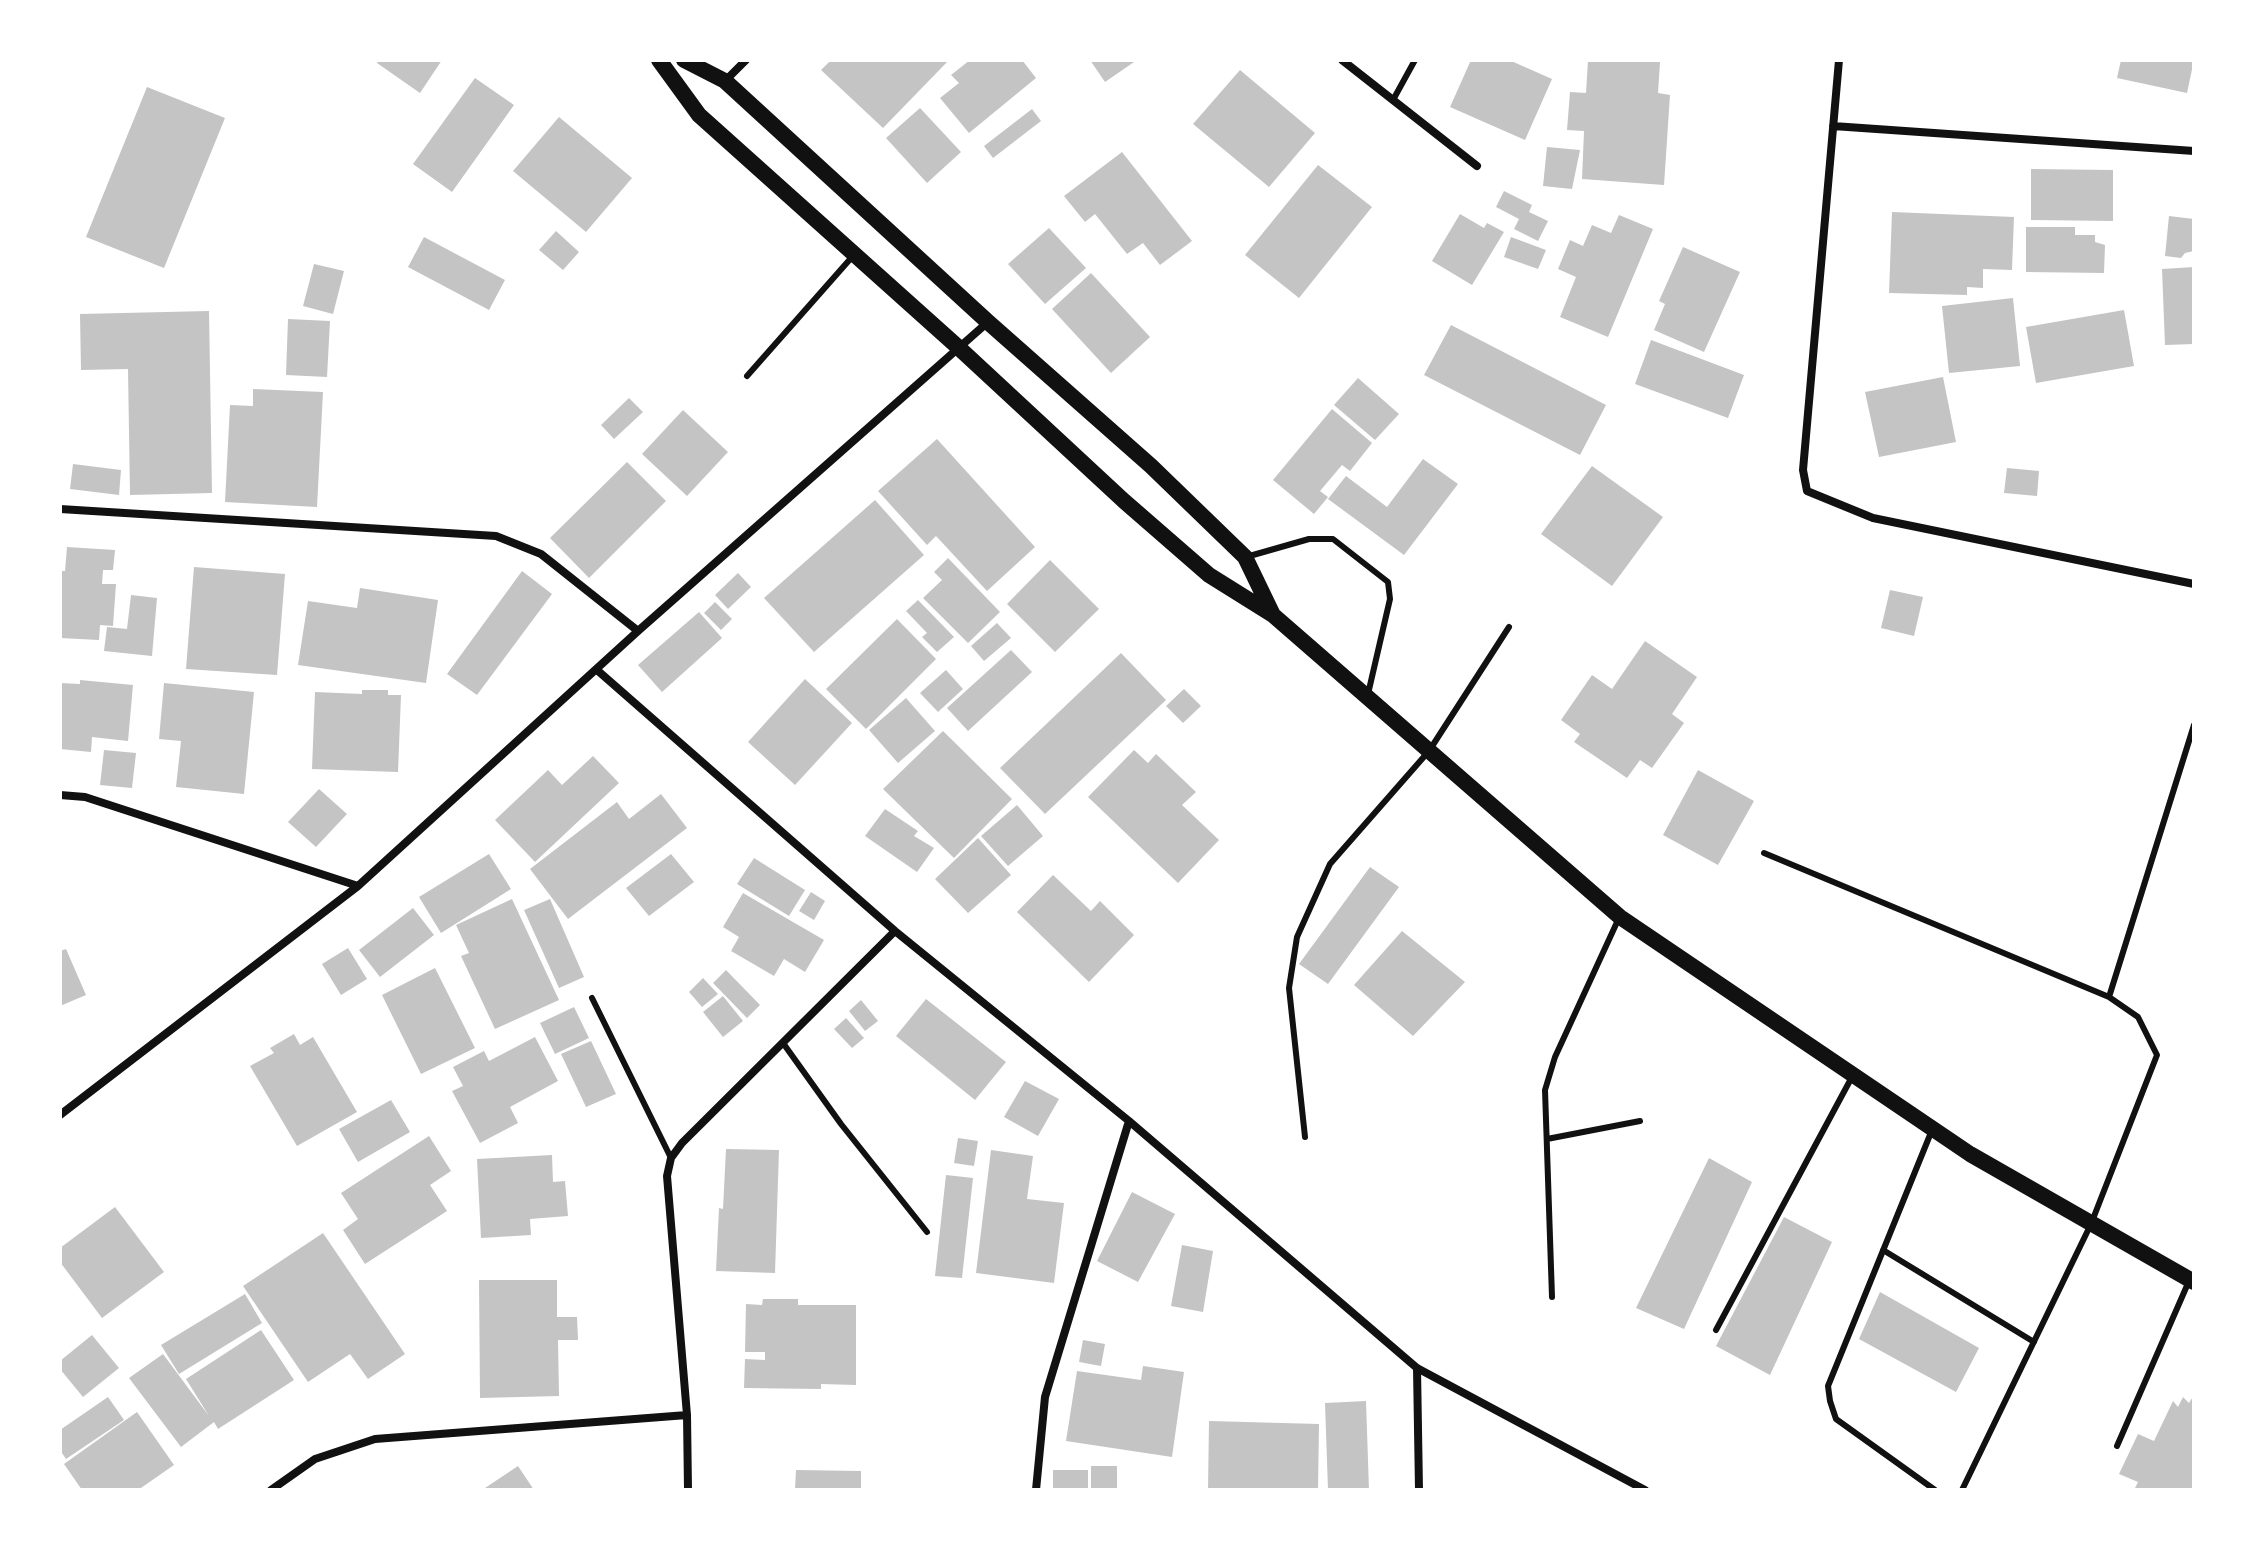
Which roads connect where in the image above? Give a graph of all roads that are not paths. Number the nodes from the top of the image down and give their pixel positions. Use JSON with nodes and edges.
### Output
{"nodes":[{"id":1,"x":659,"y":60,"type":"edge"},
{"id":2,"x":684,"y":60,"type":"edge"},
{"id":3,"x":746,"y":60,"type":"edge"},
{"id":4,"x":1342,"y":60,"type":"edge"},
{"id":5,"x":1415,"y":60,"type":"edge"},
{"id":6,"x":1839,"y":60,"type":"edge"},
{"id":7,"x":725,"y":81,"type":"junction"},
{"id":8,"x":1393,"y":100,"type":"junction"},
{"id":9,"x":1833,"y":126,"type":"junction"},
{"id":10,"x":2194,"y":151,"type":"edge"},
{"id":11,"x":1477,"y":166,"type":"dead end"},
{"id":12,"x":854,"y":254,"type":"junction"},
{"id":13,"x":988,"y":322,"type":"junction"},
{"id":14,"x":959,"y":348,"type":"junction"},
{"id":15,"x":747,"y":376,"type":"dead end"},
{"id":16,"x":60,"y":509,"type":"edge"},
{"id":17,"x":1245,"y":557,"type":"junction"},
{"id":18,"x":2194,"y":584,"type":"edge"},
{"id":19,"x":1273,"y":615,"type":"junction"},
{"id":20,"x":1509,"y":627,"type":"dead end"},
{"id":21,"x":638,"y":631,"type":"junction"},
{"id":22,"x":597,"y":670,"type":"junction"},
{"id":23,"x":1367,"y":697,"type":"junction"},
{"id":24,"x":2194,"y":725,"type":"edge"},
{"id":25,"x":1429,"y":751,"type":"junction"},
{"id":26,"x":60,"y":795,"type":"edge"},
{"id":27,"x":1764,"y":853,"type":"dead end"},
{"id":28,"x":358,"y":886,"type":"junction"},
{"id":29,"x":1620,"y":917,"type":"junction"},
{"id":30,"x":895,"y":931,"type":"junction"},
{"id":31,"x":2109,"y":997,"type":"junction"},
{"id":32,"x":592,"y":998,"type":"dead end"},
{"id":33,"x":783,"y":1043,"type":"junction"},
{"id":34,"x":1853,"y":1075,"type":"junction"},
{"id":35,"x":60,"y":1115,"type":"edge"},
{"id":36,"x":1129,"y":1121,"type":"junction"},
{"id":37,"x":1640,"y":1121,"type":"dead end"},
{"id":38,"x":1932,"y":1129,"type":"junction"},
{"id":39,"x":1305,"y":1137,"type":"dead end"},
{"id":40,"x":1547,"y":1139,"type":"junction"},
{"id":41,"x":671,"y":1158,"type":"junction"},
{"id":42,"x":2091,"y":1224,"type":"junction"},
{"id":43,"x":927,"y":1232,"type":"dead end"},
{"id":44,"x":1883,"y":1250,"type":"junction"},
{"id":45,"x":2192,"y":1277,"type":"edge"},
{"id":46,"x":1552,"y":1297,"type":"dead end"},
{"id":47,"x":1716,"y":1330,"type":"dead end"},
{"id":48,"x":2034,"y":1342,"type":"junction"},
{"id":49,"x":1417,"y":1368,"type":"junction"},
{"id":50,"x":687,"y":1415,"type":"junction"},
{"id":51,"x":2117,"y":1446,"type":"dead end"},
{"id":52,"x":271,"y":1490,"type":"edge"},
{"id":53,"x":688,"y":1490,"type":"edge"},
{"id":54,"x":1036,"y":1490,"type":"edge"},
{"id":55,"x":1419,"y":1490,"type":"edge"},
{"id":56,"x":1645,"y":1490,"type":"edge"},
{"id":57,"x":1935,"y":1490,"type":"edge"},
{"id":58,"x":1962,"y":1490,"type":"edge"}],
"edges":[{"from":1,"to":12,"type":"main road"},
{"from":2,"to":7,"type":"main road"},
{"from":3,"to":7,"type":"street"},
{"from":4,"to":8,"type":"street"},
{"from":5,"to":8,"type":"lane"},
{"from":6,"to":9,"type":"street"},
{"from":7,"to":13,"type":"main road"},
{"from":8,"to":11,"type":"street"},
{"from":9,"to":10,"type":"street"},
{"from":9,"to":18,"type":"street"},
{"from":12,"to":14,"type":"main road"},
{"from":12,"to":15,"type":"lane"},
{"from":13,"to":14,"type":"street"},
{"from":13,"to":17,"type":"main road"},
{"from":14,"to":19,"type":"main road"},
{"from":14,"to":21,"type":"street"},
{"from":16,"to":21,"type":"street"},
{"from":17,"to":19,"type":"main road"},
{"from":17,"to":23,"type":"lane"},
{"from":19,"to":23,"type":"main road"},
{"from":20,"to":25,"type":"lane"},
{"from":21,"to":22,"type":"street"},
{"from":22,"to":28,"type":"street"},
{"from":22,"to":30,"type":"street"},
{"from":23,"to":25,"type":"main road"},
{"from":24,"to":31,"type":"lane"},
{"from":25,"to":29,"type":"main road"},
{"from":25,"to":39,"type":"lane"},
{"from":26,"to":28,"type":"street"},
{"from":27,"to":31,"type":"lane"},
{"from":28,"to":35,"type":"street"},
{"from":29,"to":34,"type":"main road"},
{"from":29,"to":40,"type":"lane"},
{"from":30,"to":33,"type":"street"},
{"from":30,"to":36,"type":"street"},
{"from":31,"to":42,"type":"lane"},
{"from":32,"to":41,"type":"lane"},
{"from":33,"to":41,"type":"street"},
{"from":33,"to":43,"type":"lane"},
{"from":34,"to":38,"type":"main road"},
{"from":34,"to":47,"type":"lane"},
{"from":36,"to":49,"type":"street"},
{"from":36,"to":54,"type":"street"},
{"from":37,"to":40,"type":"lane"},
{"from":38,"to":42,"type":"main road"},
{"from":38,"to":44,"type":"lane"},
{"from":40,"to":46,"type":"lane"},
{"from":41,"to":50,"type":"street"},
{"from":42,"to":45,"type":"main road"},
{"from":42,"to":48,"type":"lane"},
{"from":44,"to":48,"type":"lane"},
{"from":44,"to":57,"type":"lane"},
{"from":45,"to":51,"type":"lane"},
{"from":48,"to":58,"type":"lane"},
{"from":49,"to":55,"type":"street"},
{"from":49,"to":56,"type":"street"},
{"from":50,"to":52,"type":"street"},
{"from":50,"to":53,"type":"street"}]}
